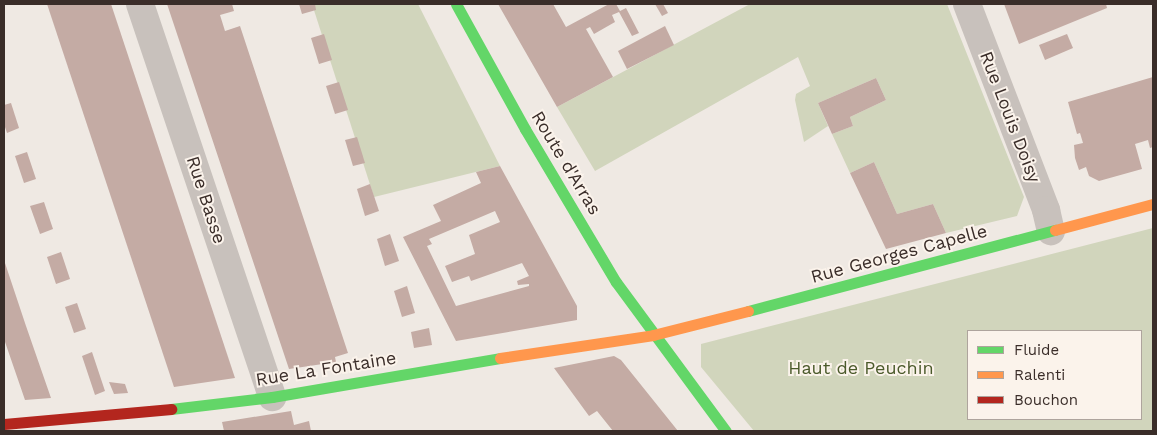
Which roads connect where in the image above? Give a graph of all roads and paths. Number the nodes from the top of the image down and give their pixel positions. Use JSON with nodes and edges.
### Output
{"nodes":[{"id":1,"x":140,"y":4,"type":"edge"},
{"id":2,"x":456,"y":4,"type":"edge"},
{"id":3,"x":967,"y":4,"type":"edge"},
{"id":4,"x":1153,"y":204,"type":"edge"},
{"id":5,"x":1051,"y":232,"type":"junction"},
{"id":6,"x":653,"y":335,"type":"junction"},
{"id":7,"x":272,"y":397,"type":"junction"},
{"id":8,"x":4,"y":424,"type":"edge"},
{"id":9,"x":726,"y":431,"type":"edge"}],
"edges":[{"from":1,"to":7,"type":"street","name":"Rue Basse"},
{"from":2,"to":6,"type":"street","name":"Route d'Arras"},
{"from":3,"to":5,"type":"street","name":"Rue Louis Doisy"},
{"from":4,"to":5,"type":"street","name":"Rue Georges Capelle"},
{"from":5,"to":6,"type":"street","name":"Rue Georges Capelle"},
{"from":6,"to":7,"type":"street","name":"Rue La Fontaine"},
{"from":6,"to":9,"type":"street","name":"Route d'Arras"},
{"from":7,"to":8,"type":"street","name":"Rue La Fontaine"}]}
